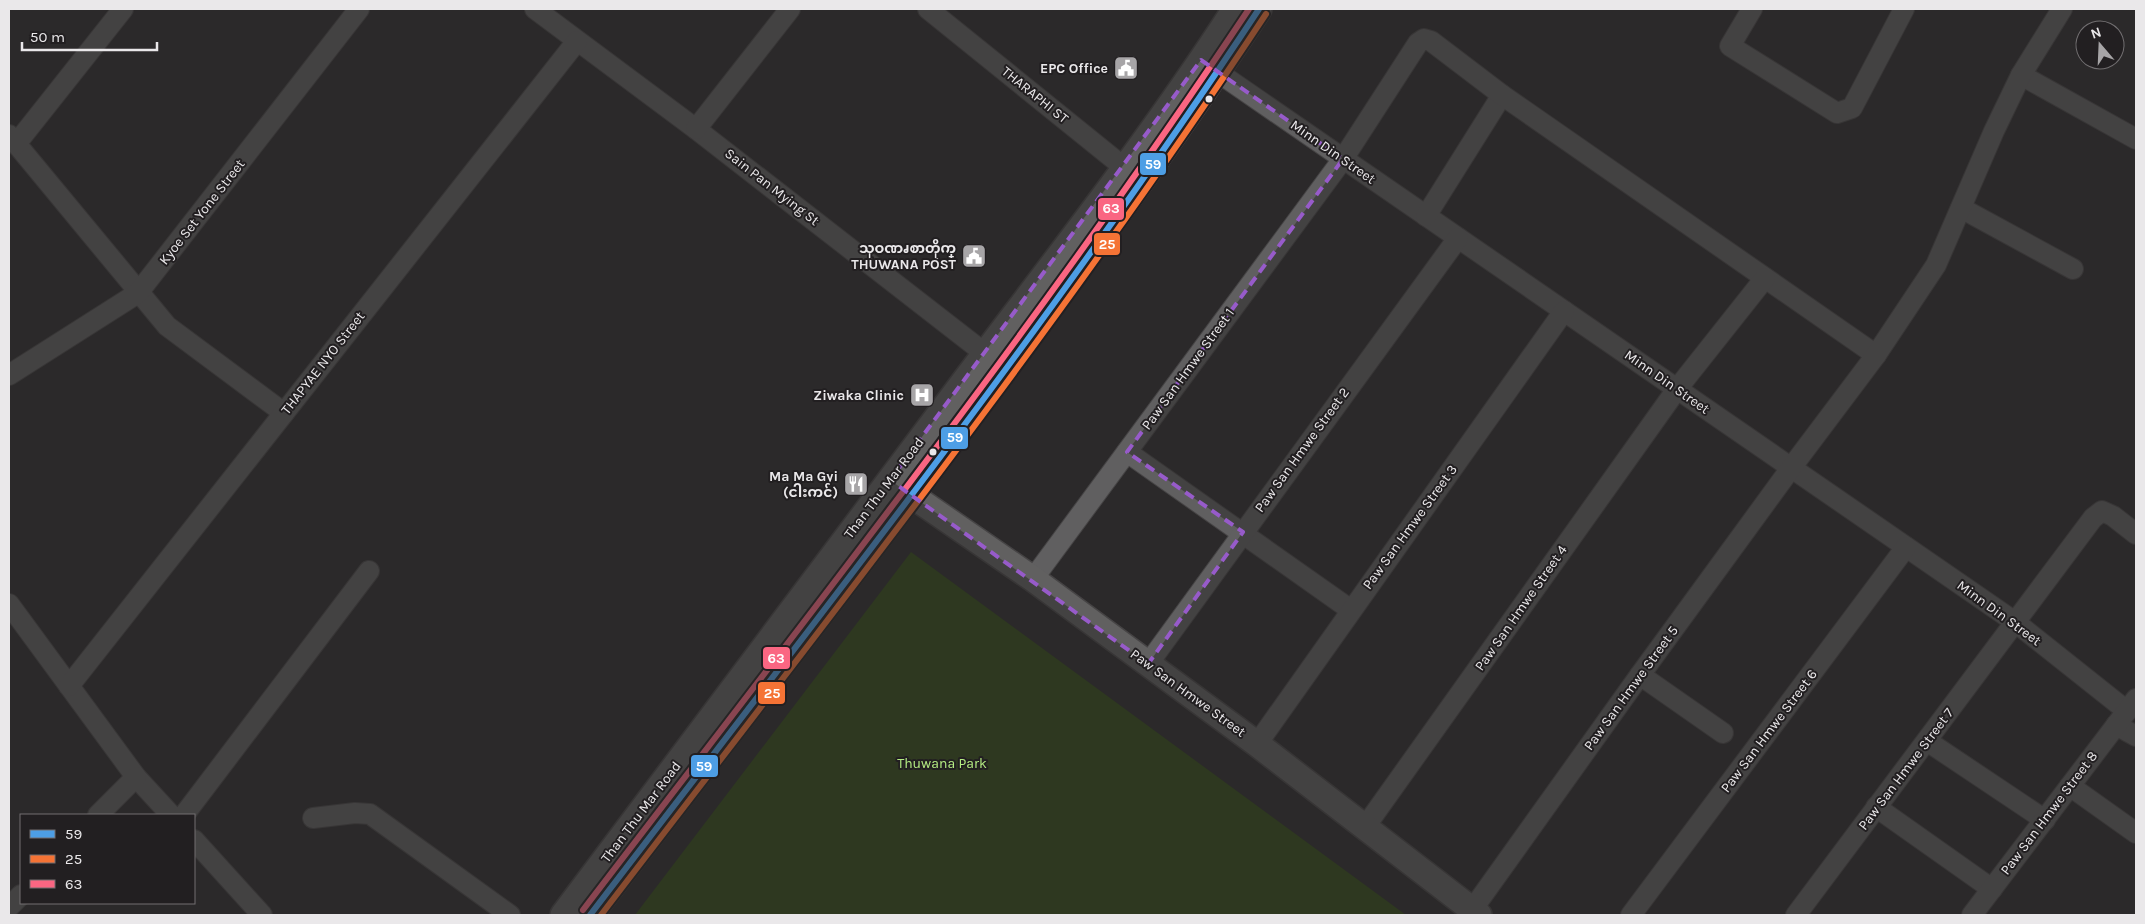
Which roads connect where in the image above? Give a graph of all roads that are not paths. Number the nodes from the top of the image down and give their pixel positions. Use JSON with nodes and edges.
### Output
{"nodes":[{"id":1,"x":122,"y":9,"type":"edge"},
{"id":2,"x":360,"y":9,"type":"edge"},
{"id":3,"x":536,"y":9,"type":"edge"},
{"id":4,"x":790,"y":9,"type":"edge"},
{"id":5,"x":928,"y":9,"type":"edge"},
{"id":6,"x":1235,"y":9,"type":"edge"},
{"id":7,"x":1259,"y":9,"type":"edge"},
{"id":8,"x":1752,"y":9,"type":"edge"},
{"id":9,"x":1904,"y":9,"type":"edge"},
{"id":10,"x":2062,"y":9,"type":"edge"},
{"id":11,"x":577,"y":41,"type":"junction"},
{"id":12,"x":1210,"y":66,"type":"junction"},
{"id":13,"x":2021,"y":75,"type":"junction"},
{"id":14,"x":1502,"y":94,"type":"junction"},
{"id":15,"x":696,"y":129,"type":"junction"},
{"id":16,"x":2136,"y":139,"type":"edge"},
{"id":17,"x":12,"y":140,"type":"edge"},
{"id":18,"x":1343,"y":159,"type":"junction"},
{"id":19,"x":1133,"y":174,"type":"junction"},
{"id":20,"x":1961,"y":208,"type":"junction"},
{"id":21,"x":1426,"y":216,"type":"junction"},
{"id":22,"x":1458,"y":238,"type":"junction"},
{"id":23,"x":2072,"y":269,"type":"dead end"},
{"id":24,"x":1765,"y":278,"type":"junction"},
{"id":25,"x":138,"y":293,"type":"junction"},
{"id":26,"x":1564,"y":311,"type":"junction"},
{"id":27,"x":985,"y":353,"type":"junction"},
{"id":28,"x":1876,"y":355,"type":"junction"},
{"id":29,"x":1006,"y":368,"type":"junction"},
{"id":30,"x":9,"y":375,"type":"edge"},
{"id":31,"x":1677,"y":389,"type":"junction"},
{"id":32,"x":284,"y":413,"type":"junction"},
{"id":33,"x":1127,"y":452,"type":"junction"},
{"id":34,"x":1791,"y":468,"type":"junction"},
{"id":35,"x":890,"y":480,"type":"junction"},
{"id":36,"x":912,"y":495,"type":"junction"},
{"id":37,"x":1243,"y":532,"type":"junction"},
{"id":38,"x":2136,"y":534,"type":"edge"},
{"id":39,"x":1906,"y":547,"type":"junction"},
{"id":40,"x":368,"y":571,"type":"dead end"},
{"id":41,"x":1032,"y":579,"type":"junction"},
{"id":42,"x":9,"y":604,"type":"edge"},
{"id":43,"x":1350,"y":610,"type":"junction"},
{"id":44,"x":2015,"y":622,"type":"junction"},
{"id":45,"x":1148,"y":664,"type":"junction"},
{"id":46,"x":1640,"y":674,"type":"junction"},
{"id":47,"x":69,"y":686,"type":"junction"},
{"id":48,"x":2126,"y":711,"type":"edge"},
{"id":49,"x":1723,"y":733,"type":"dead end"},
{"id":50,"x":2136,"y":736,"type":"edge"},
{"id":51,"x":1926,"y":741,"type":"junction"},
{"id":52,"x":1257,"y":744,"type":"junction"},
{"id":53,"x":136,"y":777,"type":"junction"},
{"id":54,"x":2070,"y":786,"type":"junction"},
{"id":55,"x":1876,"y":808,"type":"junction"},
{"id":56,"x":99,"y":814,"type":"edge"},
{"id":57,"x":170,"y":814,"type":"edge"},
{"id":58,"x":185,"y":814,"type":"edge"},
{"id":59,"x":312,"y":818,"type":"dead end"},
{"id":60,"x":2044,"y":820,"type":"junction"},
{"id":61,"x":1365,"y":827,"type":"junction"},
{"id":62,"x":2136,"y":833,"type":"edge"},
{"id":63,"x":195,"y":841,"type":"edge"},
{"id":64,"x":1992,"y":888,"type":"junction"},
{"id":65,"x":20,"y":896,"type":"edge"},
{"id":66,"x":9,"y":908,"type":"edge"},
{"id":67,"x":1476,"y":912,"type":"edge"},
{"id":68,"x":262,"y":915,"type":"edge"},
{"id":69,"x":510,"y":915,"type":"edge"},
{"id":70,"x":563,"y":915,"type":"edge"},
{"id":71,"x":590,"y":915,"type":"edge"},
{"id":72,"x":1631,"y":915,"type":"edge"},
{"id":73,"x":1796,"y":915,"type":"edge"},
{"id":74,"x":1972,"y":915,"type":"edge"}],
"edges":[{"from":1,"to":17,"type":"street"},
{"from":2,"to":25,"type":"street","name":"Kyoe Set Yone Street"},
{"from":3,"to":11,"type":"street","name":"Sain Pan Mying St"},
{"from":4,"to":15,"type":"street"},
{"from":5,"to":19,"type":"street","name":"THARAPHI ST"},
{"from":6,"to":12,"type":"main road","name":"Than Thu Mar Road"},
{"from":7,"to":12,"type":"main road","name":"Than Thu Mar Road"},
{"from":8,"to":9,"type":"street"},
{"from":10,"to":13,"type":"street","name":"Paw San Hmwe Street 5"},
{"from":11,"to":15,"type":"street","name":"Sain Pan Mying St"},
{"from":11,"to":32,"type":"street","name":"THAPYAE NYO Street"},
{"from":12,"to":18,"type":"street","name":"Minn Din Street"},
{"from":12,"to":19,"type":"main road","name":"Than Thu Mar Road"},
{"from":13,"to":16,"type":"street"},
{"from":13,"to":20,"type":"street","name":"Paw San Hmwe Street 5"},
{"from":14,"to":18,"type":"street","name":"Paw San Hmwe Street 1"},
{"from":14,"to":21,"type":"street"},
{"from":14,"to":24,"type":"street"},
{"from":15,"to":27,"type":"street","name":"Sain Pan Mying St"},
{"from":17,"to":25,"type":"street"},
{"from":18,"to":21,"type":"street","name":"Minn Din Street"},
{"from":18,"to":33,"type":"street","name":"Paw San Hmwe Street 1"},
{"from":19,"to":27,"type":"main road","name":"Than Thu Mar Road"},
{"from":19,"to":29,"type":"main road","name":"Than Thu Mar Road"},
{"from":20,"to":23,"type":"street"},
{"from":20,"to":28,"type":"street","name":"Paw San Hmwe Street 5"},
{"from":21,"to":22,"type":"street","name":"Minn Din Street"},
{"from":22,"to":26,"type":"street","name":"Minn Din Street"},
{"from":22,"to":37,"type":"street","name":"Paw San Hmwe Street 2"},
{"from":24,"to":28,"type":"street"},
{"from":24,"to":31,"type":"street","name":"Paw San Hmwe Street 4"},
{"from":25,"to":30,"type":"street","name":"Kyoe Set Yone Street"},
{"from":25,"to":32,"type":"street"},
{"from":26,"to":31,"type":"street","name":"Minn Din Street"},
{"from":26,"to":43,"type":"street","name":"Paw San Hmwe Street 3"},
{"from":27,"to":29,"type":"street","name":"Sain Pan Mying St"},
{"from":27,"to":35,"type":"main road","name":"Than Thu Mar Road"},
{"from":28,"to":34,"type":"street","name":"Paw San Hmwe Street 5"},
{"from":29,"to":36,"type":"main road","name":"Than Thu Mar Road"},
{"from":31,"to":34,"type":"street","name":"Minn Din Street"},
{"from":31,"to":61,"type":"street","name":"Paw San Hmwe Street 4"},
{"from":32,"to":47,"type":"street","name":"THAPYAE NYO Street"},
{"from":33,"to":37,"type":"street"},
{"from":33,"to":41,"type":"street","name":"Paw San Hmwe Street 1"},
{"from":34,"to":39,"type":"street","name":"Minn Din Street"},
{"from":34,"to":46,"type":"street","name":"Paw San Hmwe Street 5"},
{"from":35,"to":36,"type":"main road","name":"Paw San Hmwe Street"},
{"from":35,"to":70,"type":"main road","name":"Than Thu Mar Road"},
{"from":36,"to":41,"type":"main road","name":"Paw San Hmwe Street"},
{"from":36,"to":71,"type":"main road","name":"Than Thu Mar Road"},
{"from":37,"to":43,"type":"street"},
{"from":37,"to":45,"type":"street","name":"Paw San Hmwe Street 2"},
{"from":38,"to":44,"type":"street","name":"Paw San Hmwe Street 7"},
{"from":39,"to":44,"type":"street","name":"Minn Din Street"},
{"from":39,"to":72,"type":"street","name":"Paw San Hmwe Street 6"},
{"from":40,"to":58,"type":"street"},
{"from":41,"to":45,"type":"main road","name":"Paw San Hmwe Street"},
{"from":42,"to":47,"type":"street"},
{"from":43,"to":52,"type":"street","name":"Paw San Hmwe Street 3"},
{"from":44,"to":48,"type":"street","name":"Minn Din Street"},
{"from":44,"to":51,"type":"street","name":"Paw San Hmwe Street 7"},
{"from":45,"to":52,"type":"main road","name":"Paw San Hmwe Street"},
{"from":46,"to":49,"type":"street"},
{"from":46,"to":67,"type":"street","name":"Paw San Hmwe Street 5"},
{"from":47,"to":53,"type":"street"},
{"from":48,"to":50,"type":"street","name":"Minn Din Street"},
{"from":48,"to":54,"type":"street","name":"Paw San Hmwe Street 8"},
{"from":51,"to":55,"type":"street","name":"Paw San Hmwe Street 7"},
{"from":51,"to":60,"type":"street"},
{"from":52,"to":61,"type":"main road","name":"Paw San Hmwe Street"},
{"from":53,"to":56,"type":"street"},
{"from":53,"to":57,"type":"street"},
{"from":54,"to":60,"type":"street","name":"Paw San Hmwe Street 8"},
{"from":54,"to":62,"type":"street"},
{"from":55,"to":64,"type":"street"},
{"from":55,"to":73,"type":"street","name":"Paw San Hmwe Street 7"},
{"from":59,"to":69,"type":"street"},
{"from":60,"to":64,"type":"street","name":"Paw San Hmwe Street 8"},
{"from":61,"to":67,"type":"main road","name":"Paw San Hmwe Street"},
{"from":63,"to":68,"type":"street"},
{"from":64,"to":74,"type":"street","name":"Paw San Hmwe Street 8"},
{"from":65,"to":66,"type":"street"}]}
